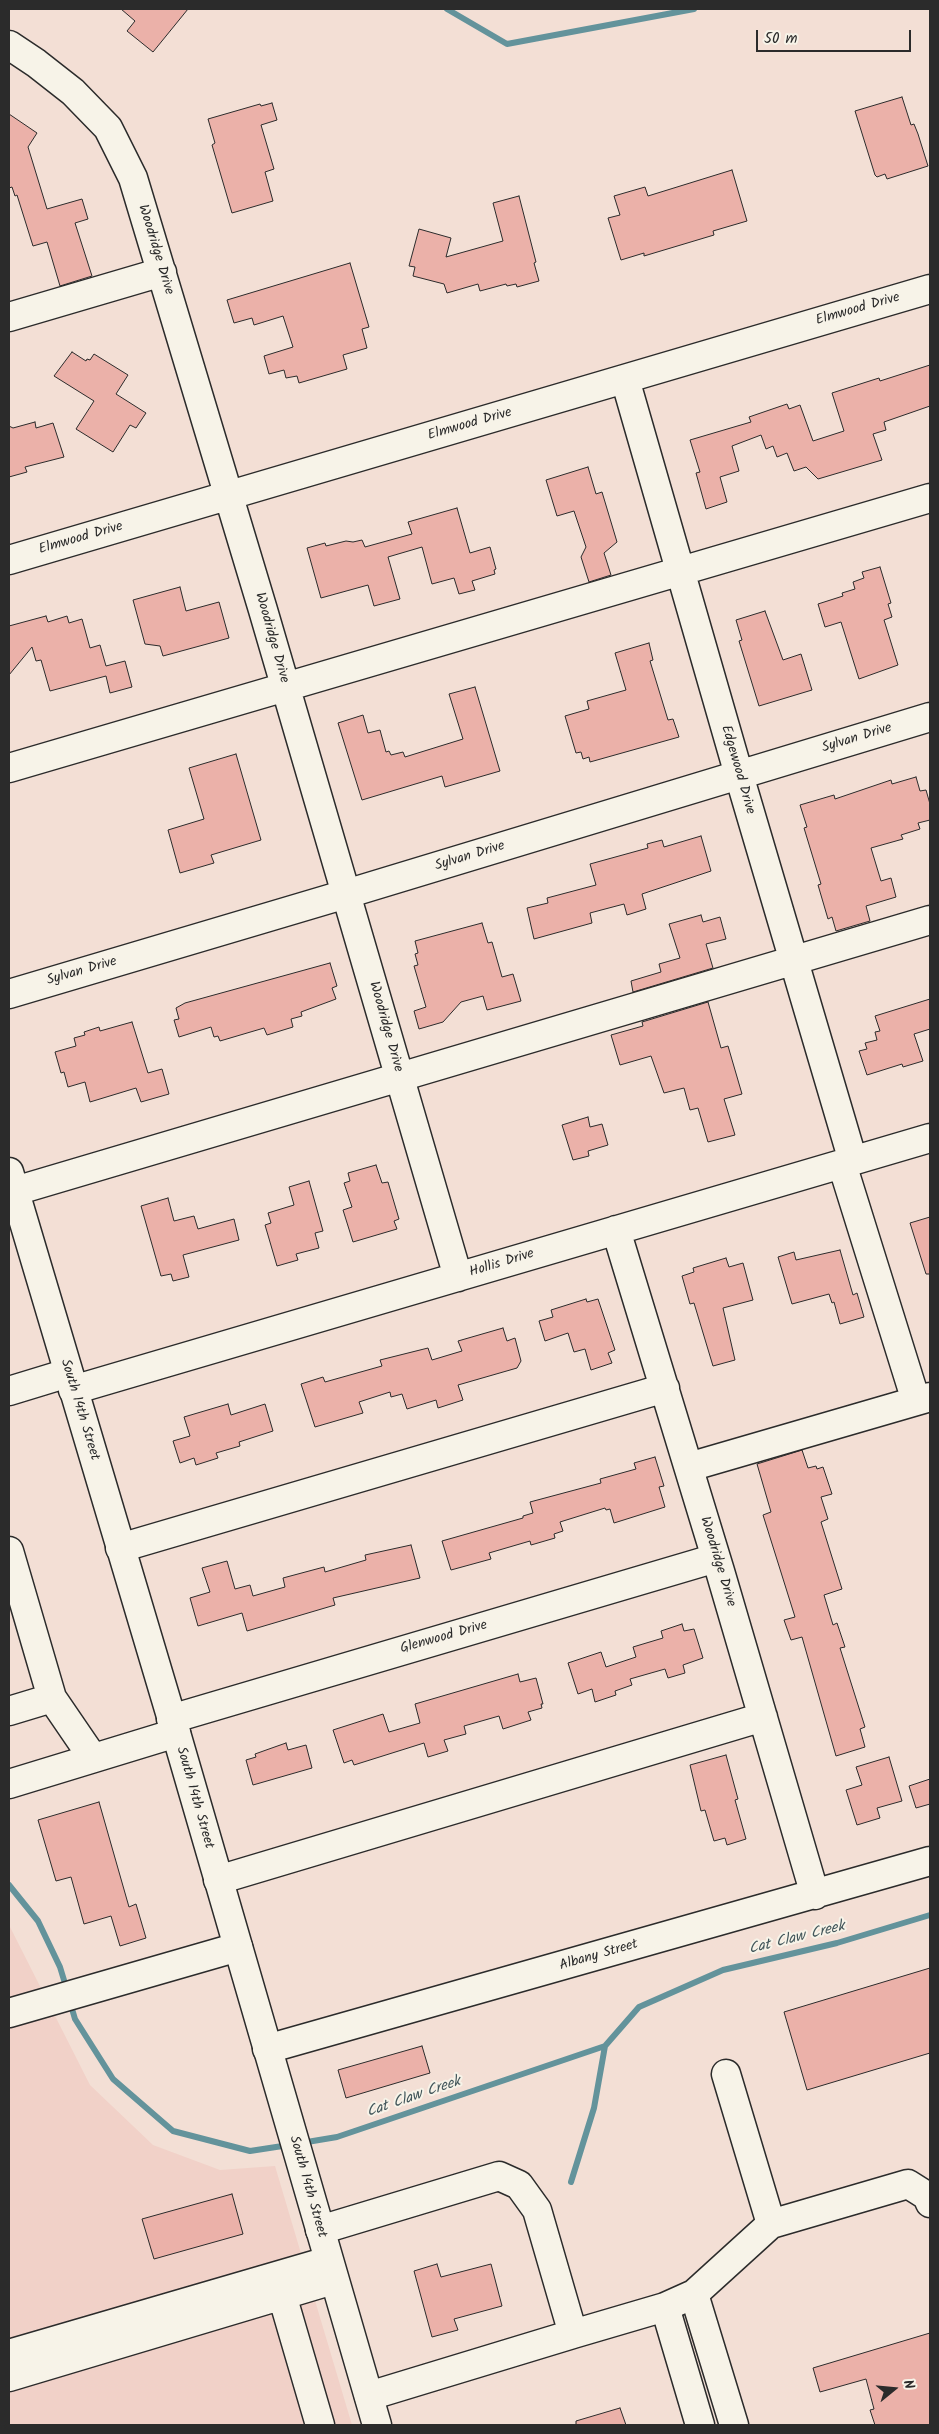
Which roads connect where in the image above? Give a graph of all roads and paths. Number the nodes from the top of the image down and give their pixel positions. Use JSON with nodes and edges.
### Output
{"nodes":[{"id":1,"x":9,"y":45,"type":"edge"},
{"id":2,"x":162,"y":272,"type":"junction"},
{"id":3,"x":930,"y":289,"type":"edge"},
{"id":4,"x":9,"y":317,"type":"edge"},
{"id":5,"x":625,"y":379,"type":"junction"},
{"id":6,"x":229,"y":496,"type":"junction"},
{"id":7,"x":930,"y":498,"type":"edge"},
{"id":8,"x":9,"y":560,"type":"edge"},
{"id":9,"x":680,"y":571,"type":"junction"},
{"id":10,"x":285,"y":686,"type":"junction"},
{"id":11,"x":930,"y":717,"type":"edge"},
{"id":12,"x":9,"y":768,"type":"edge"},
{"id":13,"x":738,"y":775,"type":"junction"},
{"id":14,"x":346,"y":894,"type":"junction"},
{"id":15,"x":930,"y":920,"type":"edge"},
{"id":16,"x":794,"y":961,"type":"junction"},
{"id":17,"x":9,"y":994,"type":"edge"},
{"id":18,"x":399,"y":1077,"type":"junction"},
{"id":19,"x":930,"y":1138,"type":"edge"},
{"id":20,"x":847,"y":1163,"type":"junction"},
{"id":21,"x":12,"y":1189,"type":"edge"},
{"id":22,"x":616,"y":1230,"type":"junction"},
{"id":23,"x":458,"y":1277,"type":"junction"},
{"id":24,"x":71,"y":1382,"type":"junction"},
{"id":25,"x":664,"y":1388,"type":"junction"},
{"id":26,"x":9,"y":1391,"type":"edge"},
{"id":27,"x":926,"y":1402,"type":"edge"},
{"id":28,"x":689,"y":1467,"type":"junction"},
{"id":29,"x":120,"y":1548,"type":"junction"},
{"id":30,"x":9,"y":1550,"type":"edge"},
{"id":31,"x":716,"y":1558,"type":"junction"},
{"id":32,"x":52,"y":1698,"type":"junction"},
{"id":33,"x":9,"y":1711,"type":"edge"},
{"id":34,"x":763,"y":1717,"type":"junction"},
{"id":35,"x":173,"y":1726,"type":"junction"},
{"id":36,"x":93,"y":1758,"type":"junction"},
{"id":37,"x":9,"y":1784,"type":"edge"},
{"id":38,"x":930,"y":1861,"type":"edge"},
{"id":39,"x":218,"y":1880,"type":"junction"},
{"id":40,"x":815,"y":1895,"type":"junction"},
{"id":41,"x":238,"y":1947,"type":"junction"},
{"id":42,"x":9,"y":2013,"type":"edge"},
{"id":43,"x":267,"y":2050,"type":"junction"},
{"id":44,"x":726,"y":2074,"type":"dead end"},
{"id":45,"x":930,"y":2203,"type":"edge"},
{"id":46,"x":771,"y":2224,"type":"junction"},
{"id":47,"x":320,"y":2230,"type":"junction"},
{"id":48,"x":331,"y":2270,"type":"junction"},
{"id":49,"x":694,"y":2294,"type":"junction"},
{"id":50,"x":282,"y":2295,"type":"junction"},
{"id":51,"x":664,"y":2307,"type":"junction"},
{"id":52,"x":573,"y":2334,"type":"junction"},
{"id":53,"x":9,"y":2354,"type":"edge"},
{"id":54,"x":9,"y":2376,"type":"edge"},
{"id":55,"x":368,"y":2396,"type":"junction"},
{"id":56,"x":320,"y":2425,"type":"edge"},
{"id":57,"x":377,"y":2425,"type":"edge"},
{"id":58,"x":700,"y":2425,"type":"edge"},
{"id":59,"x":734,"y":2425,"type":"edge"}],
"edges":[{"from":1,"to":2,"type":"street","name":"Woodridge Drive"},
{"from":2,"to":4,"type":"street"},
{"from":2,"to":6,"type":"street","name":"Woodridge Drive"},
{"from":3,"to":5,"type":"street","name":"Elmwood Drive"},
{"from":5,"to":6,"type":"street","name":"Elmwood Drive"},
{"from":5,"to":9,"type":"street","name":"Edgewood Drive"},
{"from":6,"to":8,"type":"street","name":"Elmwood Drive"},
{"from":6,"to":10,"type":"street","name":"Woodridge Drive"},
{"from":7,"to":9,"type":"street"},
{"from":9,"to":10,"type":"street"},
{"from":9,"to":13,"type":"street","name":"Edgewood Drive"},
{"from":10,"to":12,"type":"street"},
{"from":10,"to":14,"type":"street","name":"Woodridge Drive"},
{"from":11,"to":13,"type":"street","name":"Sylvan Drive"},
{"from":13,"to":14,"type":"street","name":"Sylvan Drive"},
{"from":13,"to":16,"type":"street","name":"Edgewood Drive"},
{"from":14,"to":17,"type":"street","name":"Sylvan Drive"},
{"from":14,"to":18,"type":"street","name":"Woodridge Drive"},
{"from":15,"to":16,"type":"street"},
{"from":16,"to":18,"type":"street"},
{"from":16,"to":20,"type":"street","name":"Edgewood Drive"},
{"from":18,"to":21,"type":"street"},
{"from":18,"to":23,"type":"street","name":"Woodridge Drive"},
{"from":19,"to":20,"type":"street","name":"Hollis Drive"},
{"from":20,"to":22,"type":"street","name":"Hollis Drive"},
{"from":20,"to":27,"type":"street","name":"Edgewood Drive"},
{"from":21,"to":24,"type":"street","name":"South 14th Street"},
{"from":22,"to":23,"type":"street","name":"Hollis Drive"},
{"from":22,"to":25,"type":"street","name":"Woodridge Drive"},
{"from":23,"to":24,"type":"street","name":"Hollis Drive"},
{"from":24,"to":26,"type":"street","name":"Hollis Drive"},
{"from":24,"to":29,"type":"street","name":"South 14th Street"},
{"from":25,"to":28,"type":"street","name":"Woodridge Drive"},
{"from":25,"to":29,"type":"street"},
{"from":27,"to":28,"type":"street"},
{"from":28,"to":31,"type":"street","name":"Woodridge Drive"},
{"from":29,"to":35,"type":"street","name":"South 14th Street"},
{"from":30,"to":32,"type":"street"},
{"from":31,"to":34,"type":"street","name":"Woodridge Drive"},
{"from":31,"to":35,"type":"street","name":"Glenwood Drive"},
{"from":32,"to":33,"type":"street"},
{"from":32,"to":36,"type":"street"},
{"from":34,"to":39,"type":"street"},
{"from":34,"to":40,"type":"street","name":"Woodridge Drive"},
{"from":35,"to":36,"type":"street","name":"Glenwood Drive"},
{"from":35,"to":39,"type":"street","name":"South 14th Street"},
{"from":36,"to":37,"type":"street","name":"Glenwood Drive"},
{"from":38,"to":40,"type":"street","name":"Albany Street"},
{"from":39,"to":41,"type":"street","name":"South 14th Street"},
{"from":40,"to":43,"type":"street","name":"Albany Street"},
{"from":41,"to":42,"type":"street"},
{"from":41,"to":43,"type":"street","name":"South 14th Street"},
{"from":43,"to":47,"type":"street","name":"South 14th Street"},
{"from":44,"to":46,"type":"street"},
{"from":45,"to":46,"type":"street"},
{"from":46,"to":49,"type":"street"},
{"from":47,"to":48,"type":"street","name":"South 14th Street"},
{"from":47,"to":52,"type":"street"},
{"from":48,"to":50,"type":"street"},
{"from":48,"to":53,"type":"street"},
{"from":48,"to":55,"type":"street","name":"South 14th Street"},
{"from":49,"to":51,"type":"street"},
{"from":49,"to":59,"type":"street"},
{"from":50,"to":54,"type":"street"},
{"from":50,"to":56,"type":"street"},
{"from":51,"to":52,"type":"street"},
{"from":51,"to":58,"type":"street"},
{"from":52,"to":55,"type":"street"},
{"from":55,"to":57,"type":"street","name":"South 14th Street"}]}
